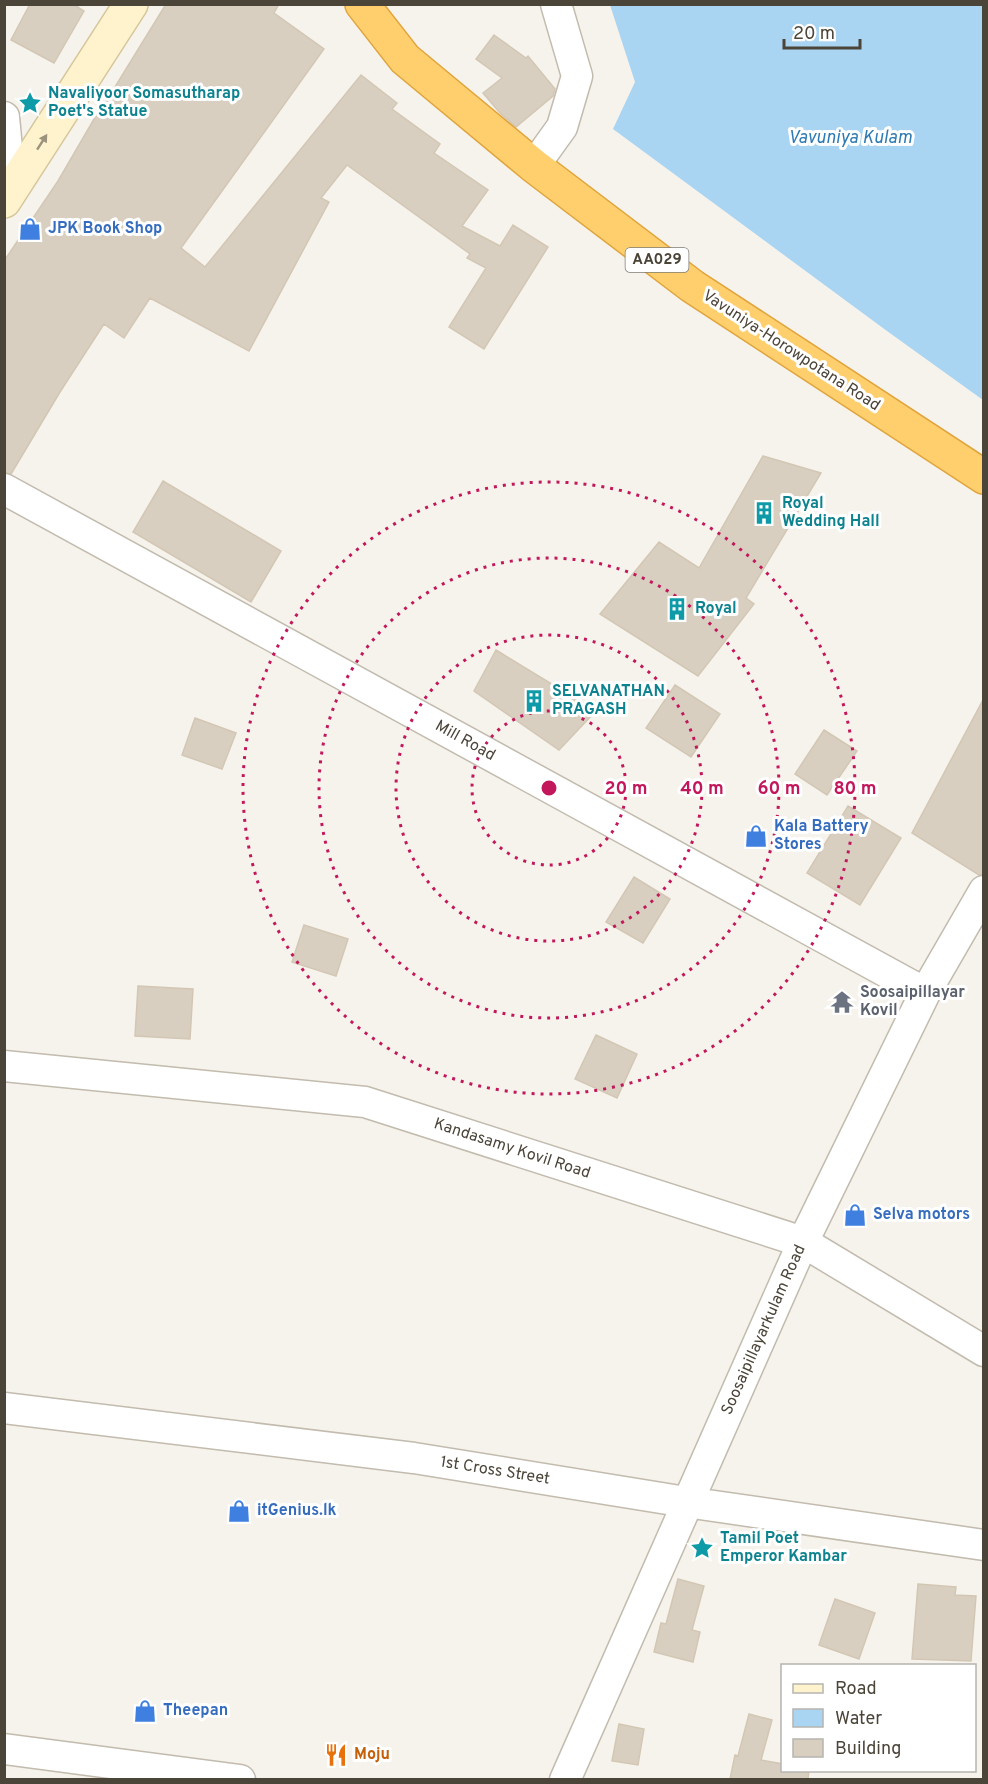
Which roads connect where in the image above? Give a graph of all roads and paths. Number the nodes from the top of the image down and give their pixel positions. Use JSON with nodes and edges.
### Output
{"nodes":[{"id":1,"x":131,"y":4,"type":"edge"},
{"id":2,"x":362,"y":4,"type":"edge"},
{"id":3,"x":556,"y":4,"type":"edge"},
{"id":4,"x":4,"y":117,"type":"edge"},
{"id":5,"x":534,"y":166,"type":"junction"},
{"id":6,"x":8,"y":196,"type":"edge"},
{"id":7,"x":984,"y":477,"type":"edge"},
{"id":8,"x":4,"y":489,"type":"edge"},
{"id":9,"x":984,"y":891,"type":"edge"},
{"id":10,"x":925,"y":993,"type":"junction"},
{"id":11,"x":4,"y":1066,"type":"edge"},
{"id":12,"x":803,"y":1242,"type":"junction"},
{"id":13,"x":984,"y":1351,"type":"edge"},
{"id":14,"x":4,"y":1408,"type":"edge"},
{"id":15,"x":686,"y":1502,"type":"junction"},
{"id":16,"x":984,"y":1545,"type":"edge"},
{"id":17,"x":4,"y":1749,"type":"edge"},
{"id":18,"x":240,"y":1779,"type":"edge"},
{"id":19,"x":565,"y":1779,"type":"edge"}],
"edges":[{"from":6,"to":1,"type":"main road","one_way":true},
{"from":2,"to":5,"type":"highway","name":"Vavuniya-Horowpotana Road","number":"AA029"},
{"from":3,"to":5,"type":"street"},
{"from":4,"to":6,"type":"street"},
{"from":5,"to":7,"type":"highway","name":"Vavuniya-Horowpotana Road","number":"AA029"},
{"from":8,"to":10,"type":"street","name":"Mill Road"},
{"from":9,"to":10,"type":"street","name":"Soosaipillayarkulam Road"},
{"from":10,"to":12,"type":"street","name":"Soosaipillayarkulam Road"},
{"from":11,"to":12,"type":"street","name":"Kandasamy Kovil Road"},
{"from":12,"to":13,"type":"street","name":"Kandasamy Kovil Road"},
{"from":12,"to":15,"type":"street","name":"Soosaipillayarkulam Road"},
{"from":14,"to":15,"type":"street","name":"1st Cross Street"},
{"from":15,"to":16,"type":"street","name":"1st Cross Street"},
{"from":15,"to":19,"type":"street","name":"Soosaipillayarkulam Road"},
{"from":17,"to":18,"type":"street"}]}
